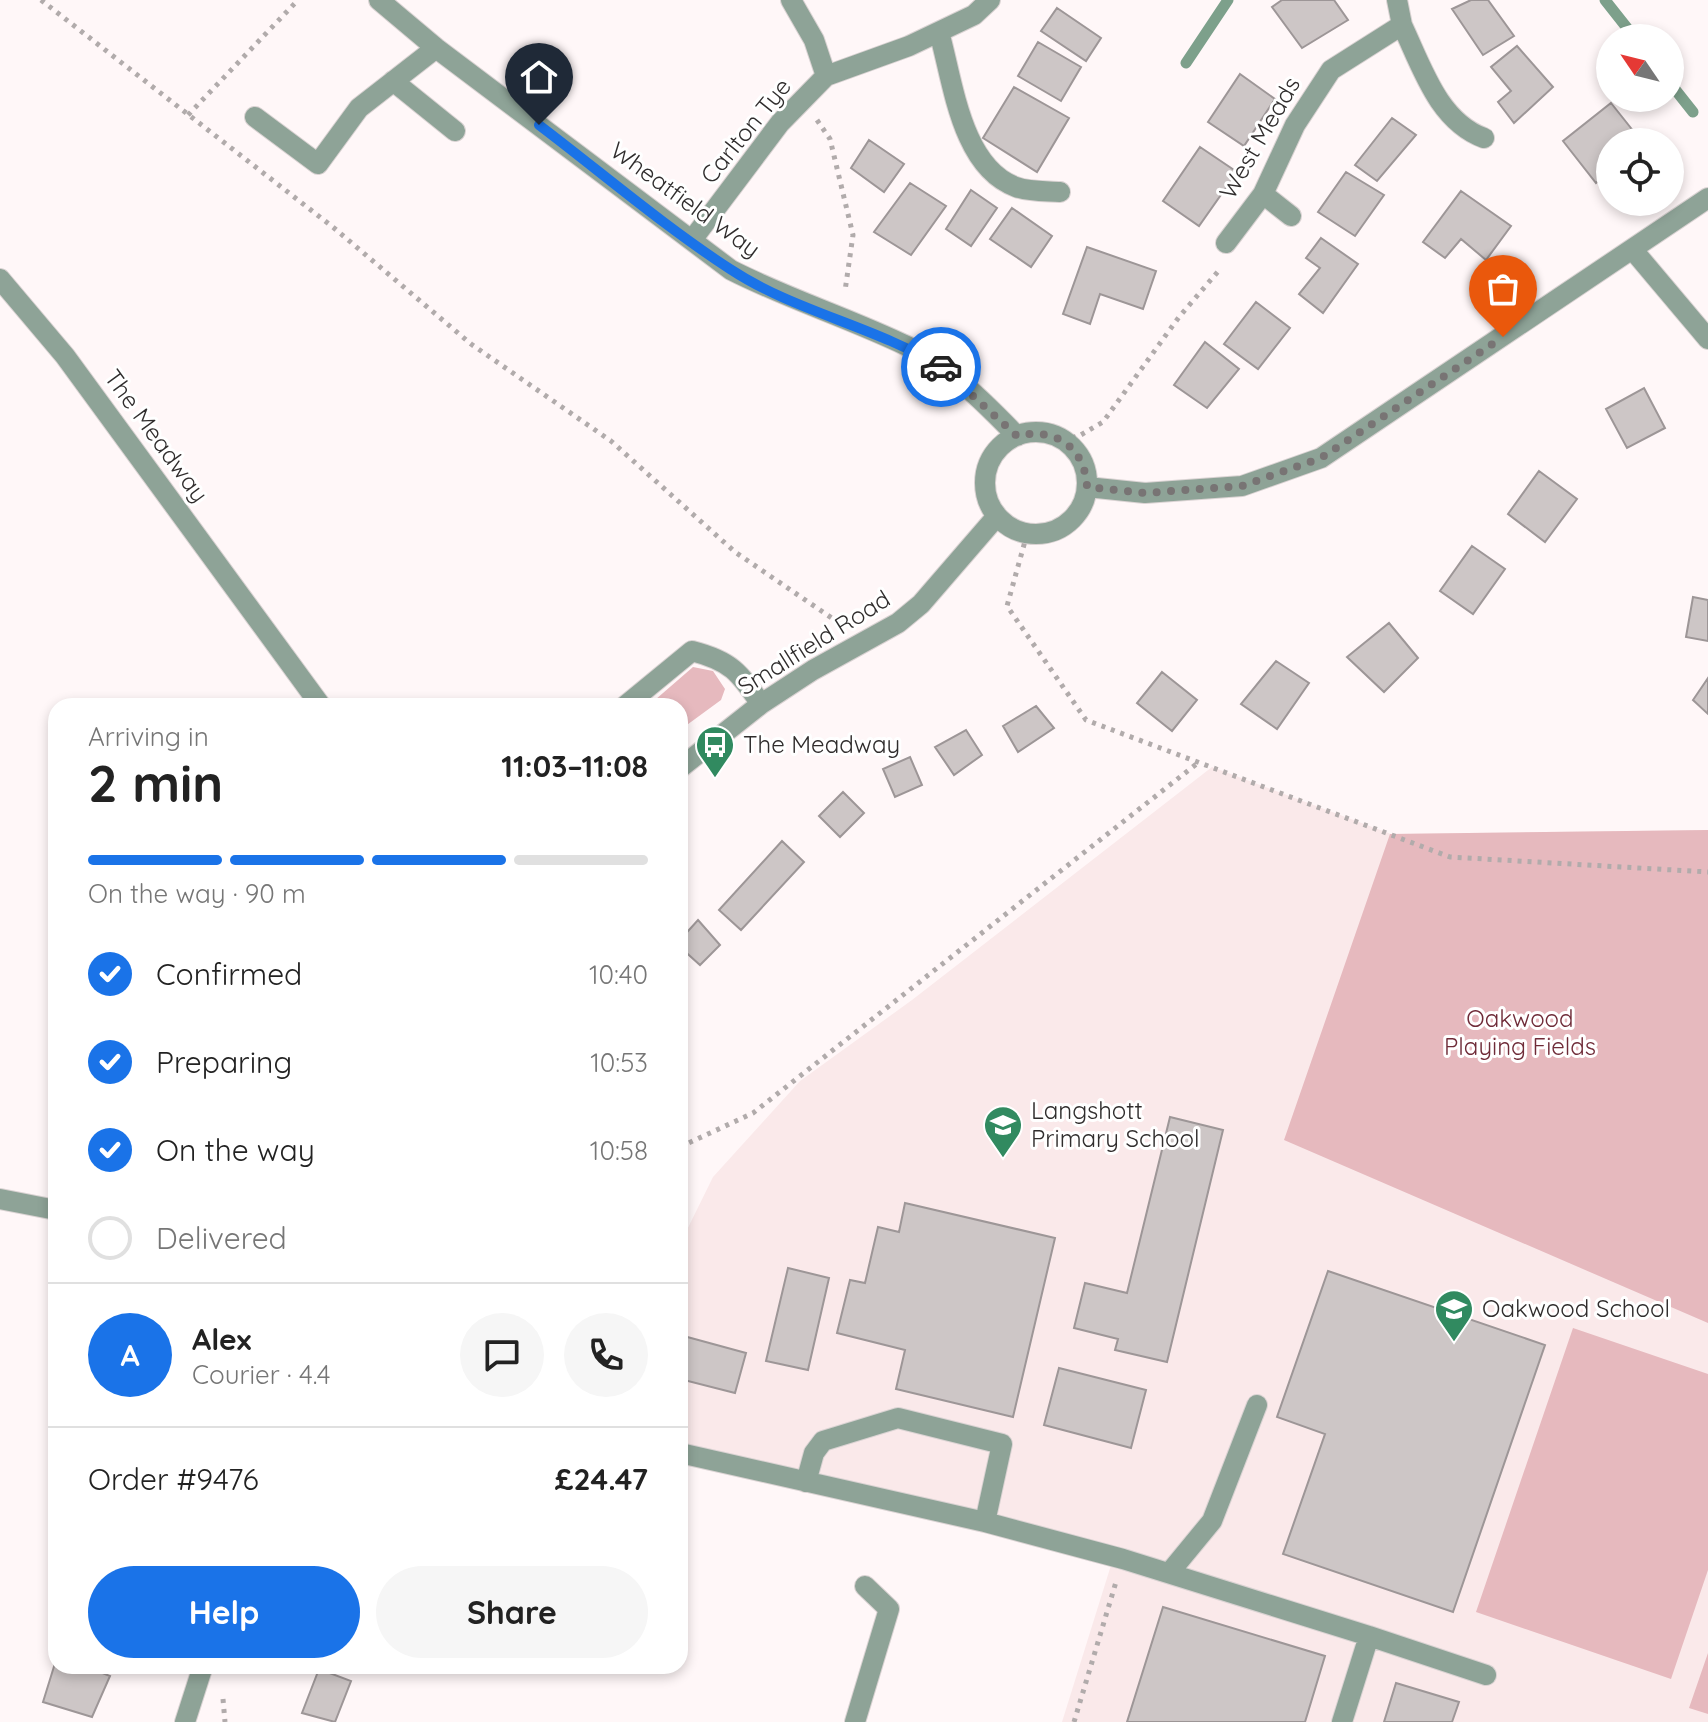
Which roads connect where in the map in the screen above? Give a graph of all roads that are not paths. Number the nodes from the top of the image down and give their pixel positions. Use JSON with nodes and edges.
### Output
{"nodes":[{"id":1,"x":379,"y":0,"type":"edge"},
{"id":2,"x":791,"y":0,"type":"edge"},
{"id":3,"x":990,"y":0,"type":"edge"},
{"id":4,"x":1397,"y":0,"type":"edge"},
{"id":5,"x":1402,"y":25,"type":"junction"},
{"id":6,"x":939,"y":32,"type":"junction"},
{"id":7,"x":436,"y":48,"type":"junction"},
{"id":8,"x":826,"y":76,"type":"junction"},
{"id":9,"x":393,"y":81,"type":"junction"},
{"id":10,"x":255,"y":117,"type":"dead end"},
{"id":11,"x":455,"y":131,"type":"dead end"},
{"id":12,"x":1484,"y":138,"type":"dead end"},
{"id":13,"x":1060,"y":192,"type":"dead end"},
{"id":14,"x":1263,"y":194,"type":"junction"},
{"id":15,"x":1708,"y":198,"type":"edge"},
{"id":16,"x":1291,"y":216,"type":"dead end"},
{"id":17,"x":692,"y":240,"type":"junction"},
{"id":18,"x":1226,"y":243,"type":"road end"},
{"id":19,"x":1633,"y":250,"type":"junction"},
{"id":20,"x":0,"y":279,"type":"edge"},
{"id":21,"x":1708,"y":339,"type":"edge"},
{"id":22,"x":1017,"y":436,"type":"junction"},
{"id":23,"x":1087,"y":487,"type":"junction"},
{"id":24,"x":997,"y":516,"type":"junction"},
{"id":25,"x":315,"y":698,"type":"edge"},
{"id":26,"x":635,"y":698,"type":"edge"},
{"id":27,"x":761,"y":704,"type":"junction"},
{"id":28,"x":688,"y":762,"type":"edge"},
{"id":29,"x":0,"y":1199,"type":"edge"},
{"id":30,"x":48,"y":1208,"type":"edge"},
{"id":31,"x":1257,"y":1405,"type":"dead end"},
{"id":32,"x":688,"y":1455,"type":"edge"},
{"id":33,"x":806,"y":1482,"type":"junction"},
{"id":34,"x":985,"y":1522,"type":"junction"},
{"id":35,"x":1170,"y":1572,"type":"junction"},
{"id":36,"x":865,"y":1586,"type":"dead end"},
{"id":37,"x":1369,"y":1636,"type":"junction"},
{"id":38,"x":200,"y":1674,"type":"edge"},
{"id":39,"x":1486,"y":1675,"type":"dead end"},
{"id":40,"x":185,"y":1722,"type":"edge"},
{"id":41,"x":855,"y":1722,"type":"edge"},
{"id":42,"x":1342,"y":1722,"type":"edge"}],
"edges":[{"from":1,"to":7,"type":"street","name":"Wheatfield Way"},
{"from":2,"to":8,"type":"street"},
{"from":3,"to":6,"type":"street","name":"Carlton Tye"},
{"from":4,"to":5,"type":"street"},
{"from":5,"to":12,"type":"street"},
{"from":5,"to":14,"type":"street","name":"West Meads"},
{"from":6,"to":8,"type":"street","name":"Carlton Tye"},
{"from":6,"to":13,"type":"street"},
{"from":7,"to":9,"type":"street"},
{"from":7,"to":17,"type":"street","name":"Wheatfield Way"},
{"from":8,"to":17,"type":"street","name":"Carlton Tye"},
{"from":9,"to":10,"type":"street"},
{"from":9,"to":11,"type":"street"},
{"from":14,"to":16,"type":"street"},
{"from":14,"to":18,"type":"street","name":"West Meads"},
{"from":15,"to":19,"type":"street"},
{"from":17,"to":22,"type":"street","name":"Wheatfield Way"},
{"from":19,"to":21,"type":"street"},
{"from":19,"to":23,"type":"street"},
{"from":20,"to":25,"type":"street","name":"The Meadway"},
{"from":22,"to":23,"type":"street"},
{"from":22,"to":24,"type":"street"},
{"from":23,"to":24,"type":"street"},
{"from":24,"to":27,"type":"street","name":"Smallfield Road"},
{"from":26,"to":27,"type":"street"},
{"from":27,"to":28,"type":"street","name":"Smallfield Road"},
{"from":29,"to":30,"type":"street"},
{"from":31,"to":35,"type":"street"},
{"from":32,"to":33,"type":"street"},
{"from":33,"to":34,"type":"street"},
{"from":33,"to":34,"type":"street"},
{"from":34,"to":35,"type":"street"},
{"from":35,"to":37,"type":"street"},
{"from":36,"to":41,"type":"street"},
{"from":37,"to":39,"type":"street"},
{"from":37,"to":42,"type":"street"},
{"from":38,"to":40,"type":"street"}]}
